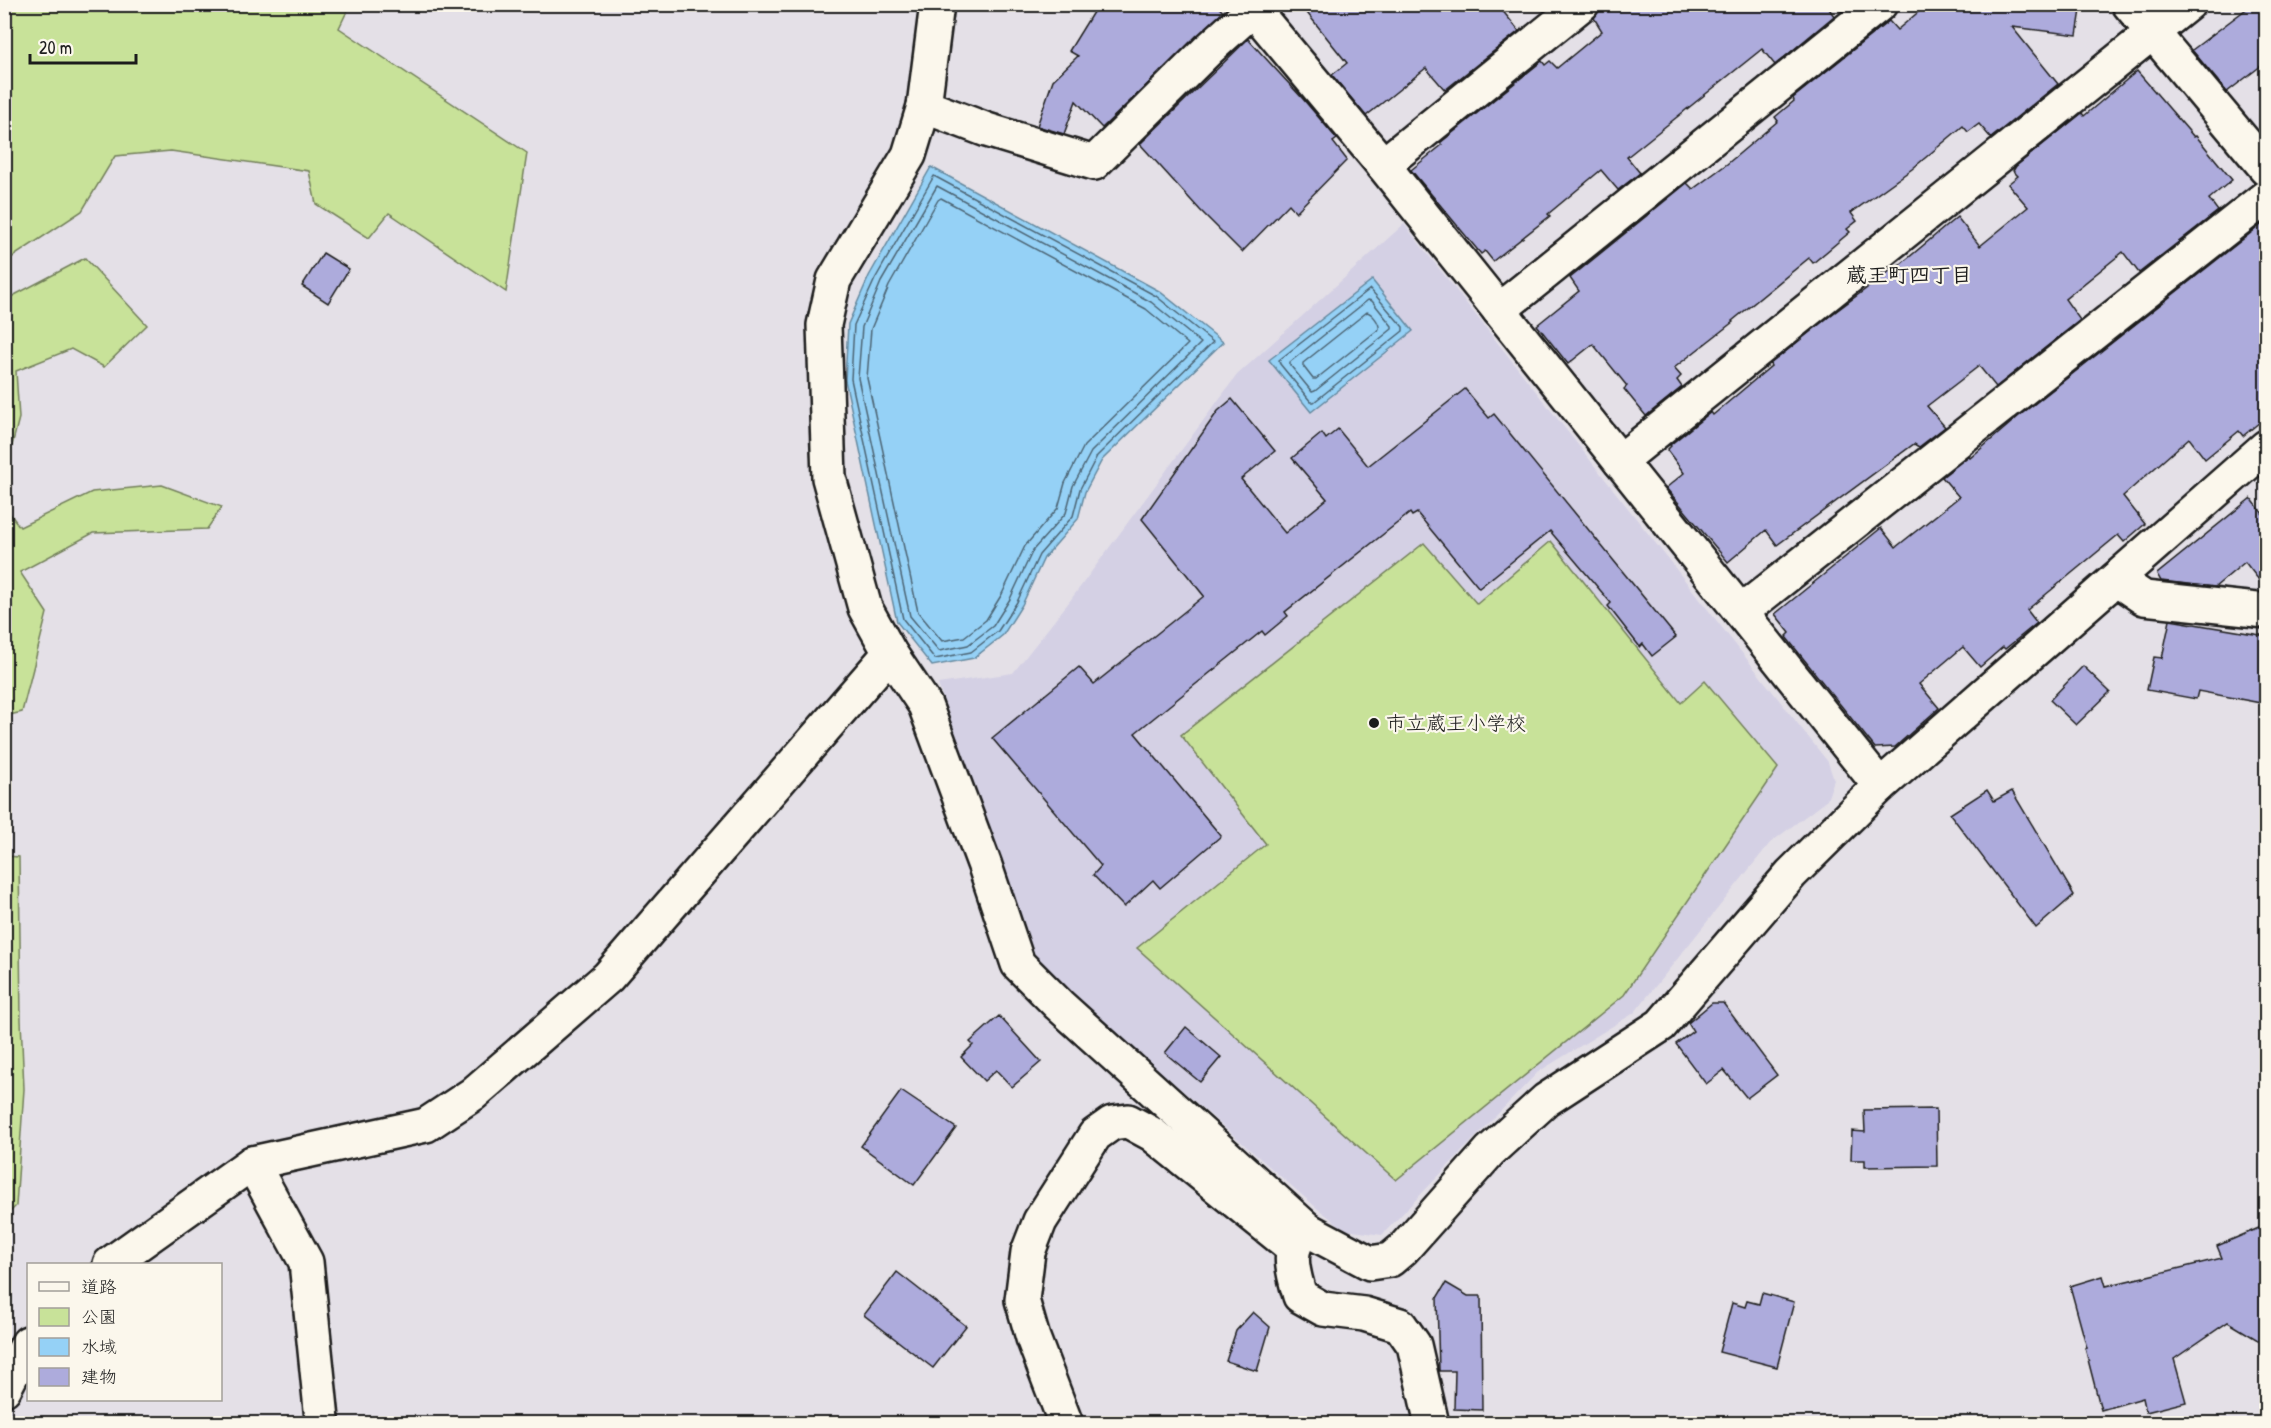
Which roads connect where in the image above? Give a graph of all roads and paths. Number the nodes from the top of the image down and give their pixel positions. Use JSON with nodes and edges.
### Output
{"nodes":[{"id":1,"x":937,"y":4,"type":"edge"},
{"id":2,"x":1582,"y":4,"type":"edge"},
{"id":3,"x":1880,"y":4,"type":"edge"},
{"id":4,"x":2129,"y":4,"type":"edge"},
{"id":5,"x":2188,"y":4,"type":"edge"},
{"id":6,"x":1256,"y":7,"type":"edge"},
{"id":7,"x":2152,"y":33,"type":"junction"},
{"id":8,"x":924,"y":106,"type":"junction"},
{"id":9,"x":1383,"y":165,"type":"junction"},
{"id":10,"x":2266,"y":168,"type":"edge"},
{"id":11,"x":2266,"y":197,"type":"edge"},
{"id":12,"x":1499,"y":310,"type":"junction"},
{"id":13,"x":2266,"y":447,"type":"edge"},
{"id":14,"x":1620,"y":461,"type":"junction"},
{"id":15,"x":2116,"y":579,"type":"junction"},
{"id":16,"x":2266,"y":611,"type":"edge"},
{"id":17,"x":1741,"y":612,"type":"junction"},
{"id":18,"x":890,"y":653,"type":"junction"},
{"id":19,"x":1880,"y":786,"type":"junction"},
{"id":20,"x":252,"y":1163,"type":"junction"},
{"id":21,"x":1300,"y":1238,"type":"junction"},
{"id":22,"x":111,"y":1263,"type":"edge"},
{"id":23,"x":27,"y":1345,"type":"edge"},
{"id":24,"x":4,"y":1389,"type":"edge"},
{"id":25,"x":321,"y":1424,"type":"edge"},
{"id":26,"x":1066,"y":1424,"type":"edge"},
{"id":27,"x":1432,"y":1424,"type":"edge"}],
"edges":[{"from":1,"to":8,"type":"street"},
{"from":2,"to":9,"type":"street"},
{"from":3,"to":12,"type":"street"},
{"from":4,"to":7,"type":"street"},
{"from":5,"to":7,"type":"street"},
{"from":6,"to":8,"type":"street"},
{"from":6,"to":9,"type":"street"},
{"from":7,"to":10,"type":"street"},
{"from":7,"to":14,"type":"street"},
{"from":8,"to":18,"type":"street"},
{"from":9,"to":12,"type":"street"},
{"from":11,"to":17,"type":"street"},
{"from":12,"to":14,"type":"street"},
{"from":13,"to":15,"type":"street"},
{"from":14,"to":17,"type":"street"},
{"from":15,"to":16,"type":"street"},
{"from":15,"to":19,"type":"street"},
{"from":17,"to":19,"type":"street"},
{"from":18,"to":20,"type":"street"},
{"from":18,"to":21,"type":"street"},
{"from":19,"to":21,"type":"street"},
{"from":20,"to":22,"type":"street"},
{"from":20,"to":25,"type":"street"},
{"from":21,"to":26,"type":"street"},
{"from":21,"to":27,"type":"street"},
{"from":23,"to":24,"type":"street"}]}
